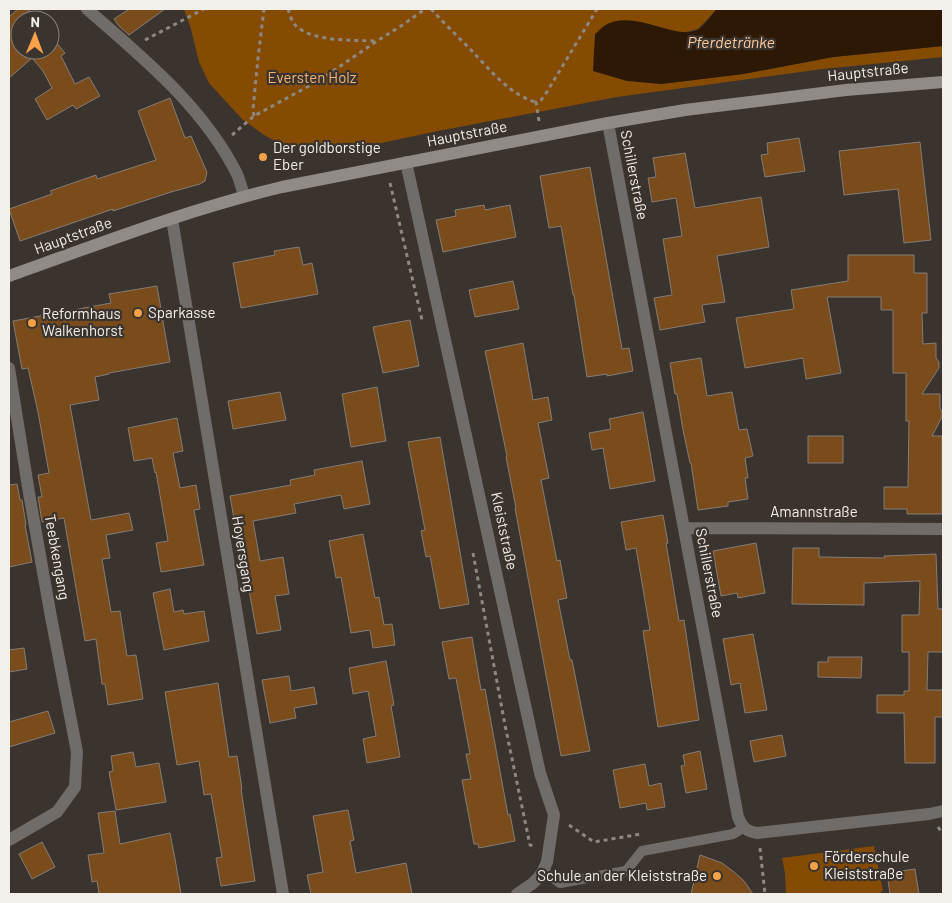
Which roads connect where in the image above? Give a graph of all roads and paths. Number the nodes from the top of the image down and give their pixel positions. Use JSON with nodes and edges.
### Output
{"nodes":[{"id":1,"x":87,"y":9,"type":"edge"},
{"id":2,"x":204,"y":9,"type":"edge"},
{"id":3,"x":264,"y":9,"type":"edge"},
{"id":4,"x":288,"y":9,"type":"edge"},
{"id":5,"x":425,"y":9,"type":"edge"},
{"id":6,"x":431,"y":9,"type":"edge"},
{"id":7,"x":597,"y":9,"type":"edge"},
{"id":8,"x":376,"y":41,"type":"junction"},
{"id":9,"x":131,"y":48,"type":"junction"},
{"id":10,"x":943,"y":82,"type":"edge"},
{"id":11,"x":536,"y":102,"type":"junction"},
{"id":12,"x":254,"y":116,"type":"junction"},
{"id":13,"x":608,"y":124,"type":"junction"},
{"id":14,"x":541,"y":136,"type":"junction"},
{"id":15,"x":220,"y":144,"type":"junction"},
{"id":16,"x":406,"y":162,"type":"junction"},
{"id":17,"x":389,"y":183,"type":"dead end"},
{"id":18,"x":244,"y":196,"type":"junction"},
{"id":19,"x":172,"y":219,"type":"junction"},
{"id":20,"x":9,"y":276,"type":"edge"},
{"id":21,"x":424,"y":329,"type":"dead end"},
{"id":22,"x":9,"y":368,"type":"edge"},
{"id":23,"x":684,"y":528,"type":"junction"},
{"id":24,"x":943,"y":528,"type":"edge"},
{"id":25,"x":472,"y":549,"type":"dead end"},
{"id":26,"x":943,"y":811,"type":"edge"},
{"id":27,"x":554,"y":814,"type":"junction"},
{"id":28,"x":743,"y":828,"type":"junction"},
{"id":29,"x":757,"y":833,"type":"junction"},
{"id":30,"x":642,"y":834,"type":"dead end"},
{"id":31,"x":9,"y":840,"type":"edge"},
{"id":32,"x":549,"y":849,"type":"junction"},
{"id":33,"x":543,"y":871,"type":"junction"},
{"id":34,"x":283,"y":894,"type":"edge"},
{"id":35,"x":517,"y":894,"type":"edge"},
{"id":36,"x":765,"y":894,"type":"edge"}],
"edges":[{"from":1,"to":9,"type":"street"},
{"from":2,"to":9,"type":"path"},
{"from":3,"to":12,"type":"path"},
{"from":4,"to":8,"type":"path"},
{"from":5,"to":8,"type":"path"},
{"from":6,"to":11,"type":"path"},
{"from":7,"to":11,"type":"path"},
{"from":8,"to":12,"type":"path"},
{"from":9,"to":15,"type":"street"},
{"from":10,"to":13,"type":"street","name":"Hauptstraße"},
{"from":11,"to":14,"type":"path"},
{"from":12,"to":15,"type":"path"},
{"from":13,"to":14,"type":"street","name":"Hauptstraße"},
{"from":13,"to":23,"type":"street","name":"Schillerstraße"},
{"from":14,"to":16,"type":"street","name":"Hauptstraße"},
{"from":15,"to":18,"type":"street"},
{"from":16,"to":18,"type":"street","name":"Hauptstraße"},
{"from":16,"to":27,"type":"street","name":"Kleiststraße"},
{"from":17,"to":21,"type":"path"},
{"from":18,"to":19,"type":"street","name":"Hauptstraße"},
{"from":19,"to":20,"type":"street","name":"Hauptstraße"},
{"from":19,"to":34,"type":"street","name":"Hoyersgang"},
{"from":22,"to":31,"type":"street","name":"Teebkengang"},
{"from":23,"to":24,"type":"street","name":"Amannstraße"},
{"from":23,"to":28,"type":"street","name":"Schillerstraße"},
{"from":25,"to":32,"type":"path"},
{"from":26,"to":29,"type":"street"},
{"from":27,"to":30,"type":"path"},
{"from":27,"to":32,"type":"street","name":"Kleiststraße"},
{"from":28,"to":29,"type":"street"},
{"from":28,"to":33,"type":"lane"},
{"from":29,"to":36,"type":"path"},
{"from":32,"to":33,"type":"street","name":"Kleiststraße"},
{"from":33,"to":35,"type":"street"}]}
